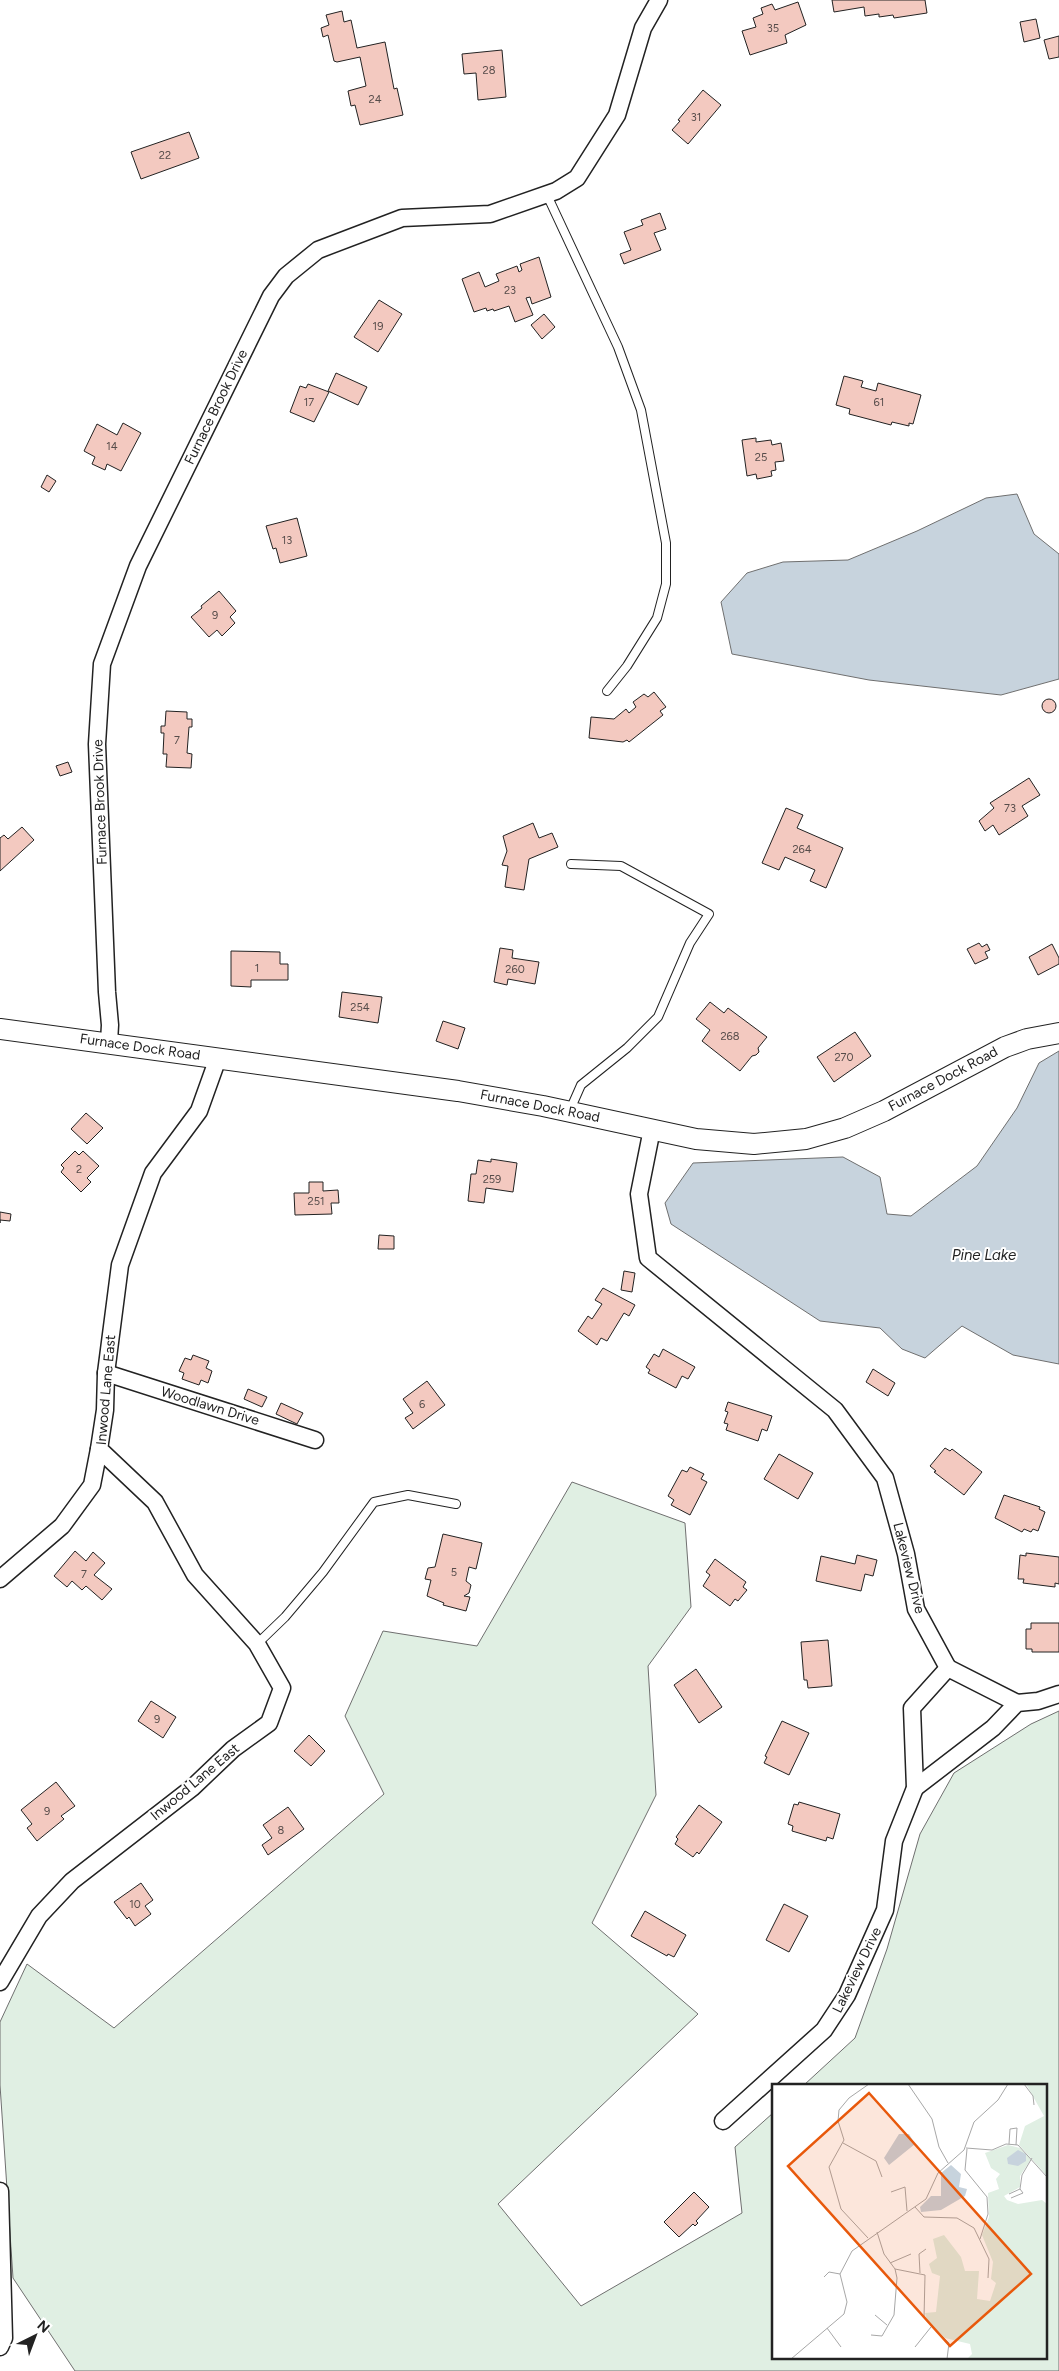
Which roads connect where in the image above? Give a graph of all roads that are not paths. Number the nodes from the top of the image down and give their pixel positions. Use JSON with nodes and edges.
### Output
{"nodes":[{"id":1,"x":659,"y":0,"type":"edge"},
{"id":2,"x":547,"y":195,"type":"junction"},
{"id":3,"x":607,"y":691,"type":"dead end"},
{"id":4,"x":571,"y":864,"type":"dead end"},
{"id":5,"x":0,"y":1029,"type":"edge"},
{"id":6,"x":1059,"y":1033,"type":"edge"},
{"id":7,"x":109,"y":1042,"type":"junction"},
{"id":8,"x":218,"y":1058,"type":"junction"},
{"id":9,"x":569,"y":1111,"type":"junction"},
{"id":10,"x":652,"y":1129,"type":"junction"},
{"id":11,"x":106,"y":1373,"type":"junction"},
{"id":12,"x":315,"y":1440,"type":"dead end"},
{"id":13,"x":99,"y":1450,"type":"junction"},
{"id":14,"x":456,"y":1504,"type":"dead end"},
{"id":15,"x":0,"y":1579,"type":"edge"},
{"id":16,"x":257,"y":1644,"type":"junction"},
{"id":17,"x":948,"y":1668,"type":"junction"},
{"id":18,"x":1059,"y":1694,"type":"edge"},
{"id":19,"x":1017,"y":1703,"type":"junction"},
{"id":20,"x":915,"y":1788,"type":"junction"},
{"id":21,"x":0,"y":1982,"type":"edge"},
{"id":22,"x":723,"y":2121,"type":"dead end"},
{"id":23,"x":0,"y":2191,"type":"edge"},
{"id":24,"x":0,"y":2347,"type":"edge"}],
"edges":[{"from":1,"to":2,"type":"street","name":"Furnace Brook Drive"},
{"from":2,"to":3,"type":"lane"},
{"from":2,"to":7,"type":"street","name":"Furnace Brook Drive"},
{"from":4,"to":9,"type":"lane"},
{"from":5,"to":7,"type":"street","name":"Furnace Dock Road"},
{"from":6,"to":10,"type":"street","name":"Furnace Dock Road"},
{"from":7,"to":8,"type":"street","name":"Furnace Dock Road"},
{"from":8,"to":9,"type":"street","name":"Furnace Dock Road"},
{"from":8,"to":11,"type":"street","name":"Inwood Lane East"},
{"from":9,"to":10,"type":"street","name":"Furnace Dock Road"},
{"from":10,"to":17,"type":"street","name":"Lakeview Drive"},
{"from":11,"to":12,"type":"street","name":"Woodlawn Drive"},
{"from":11,"to":13,"type":"street","name":"Inwood Lane East"},
{"from":13,"to":15,"type":"street"},
{"from":13,"to":16,"type":"street","name":"Inwood Lane East"},
{"from":14,"to":16,"type":"lane"},
{"from":16,"to":21,"type":"street","name":"Inwood Lane East"},
{"from":17,"to":19,"type":"street"},
{"from":17,"to":20,"type":"street","name":"Lakeview Drive"},
{"from":18,"to":19,"type":"street"},
{"from":19,"to":20,"type":"street"},
{"from":20,"to":22,"type":"street","name":"Lakeview Drive"},
{"from":23,"to":24,"type":"street"}]}
